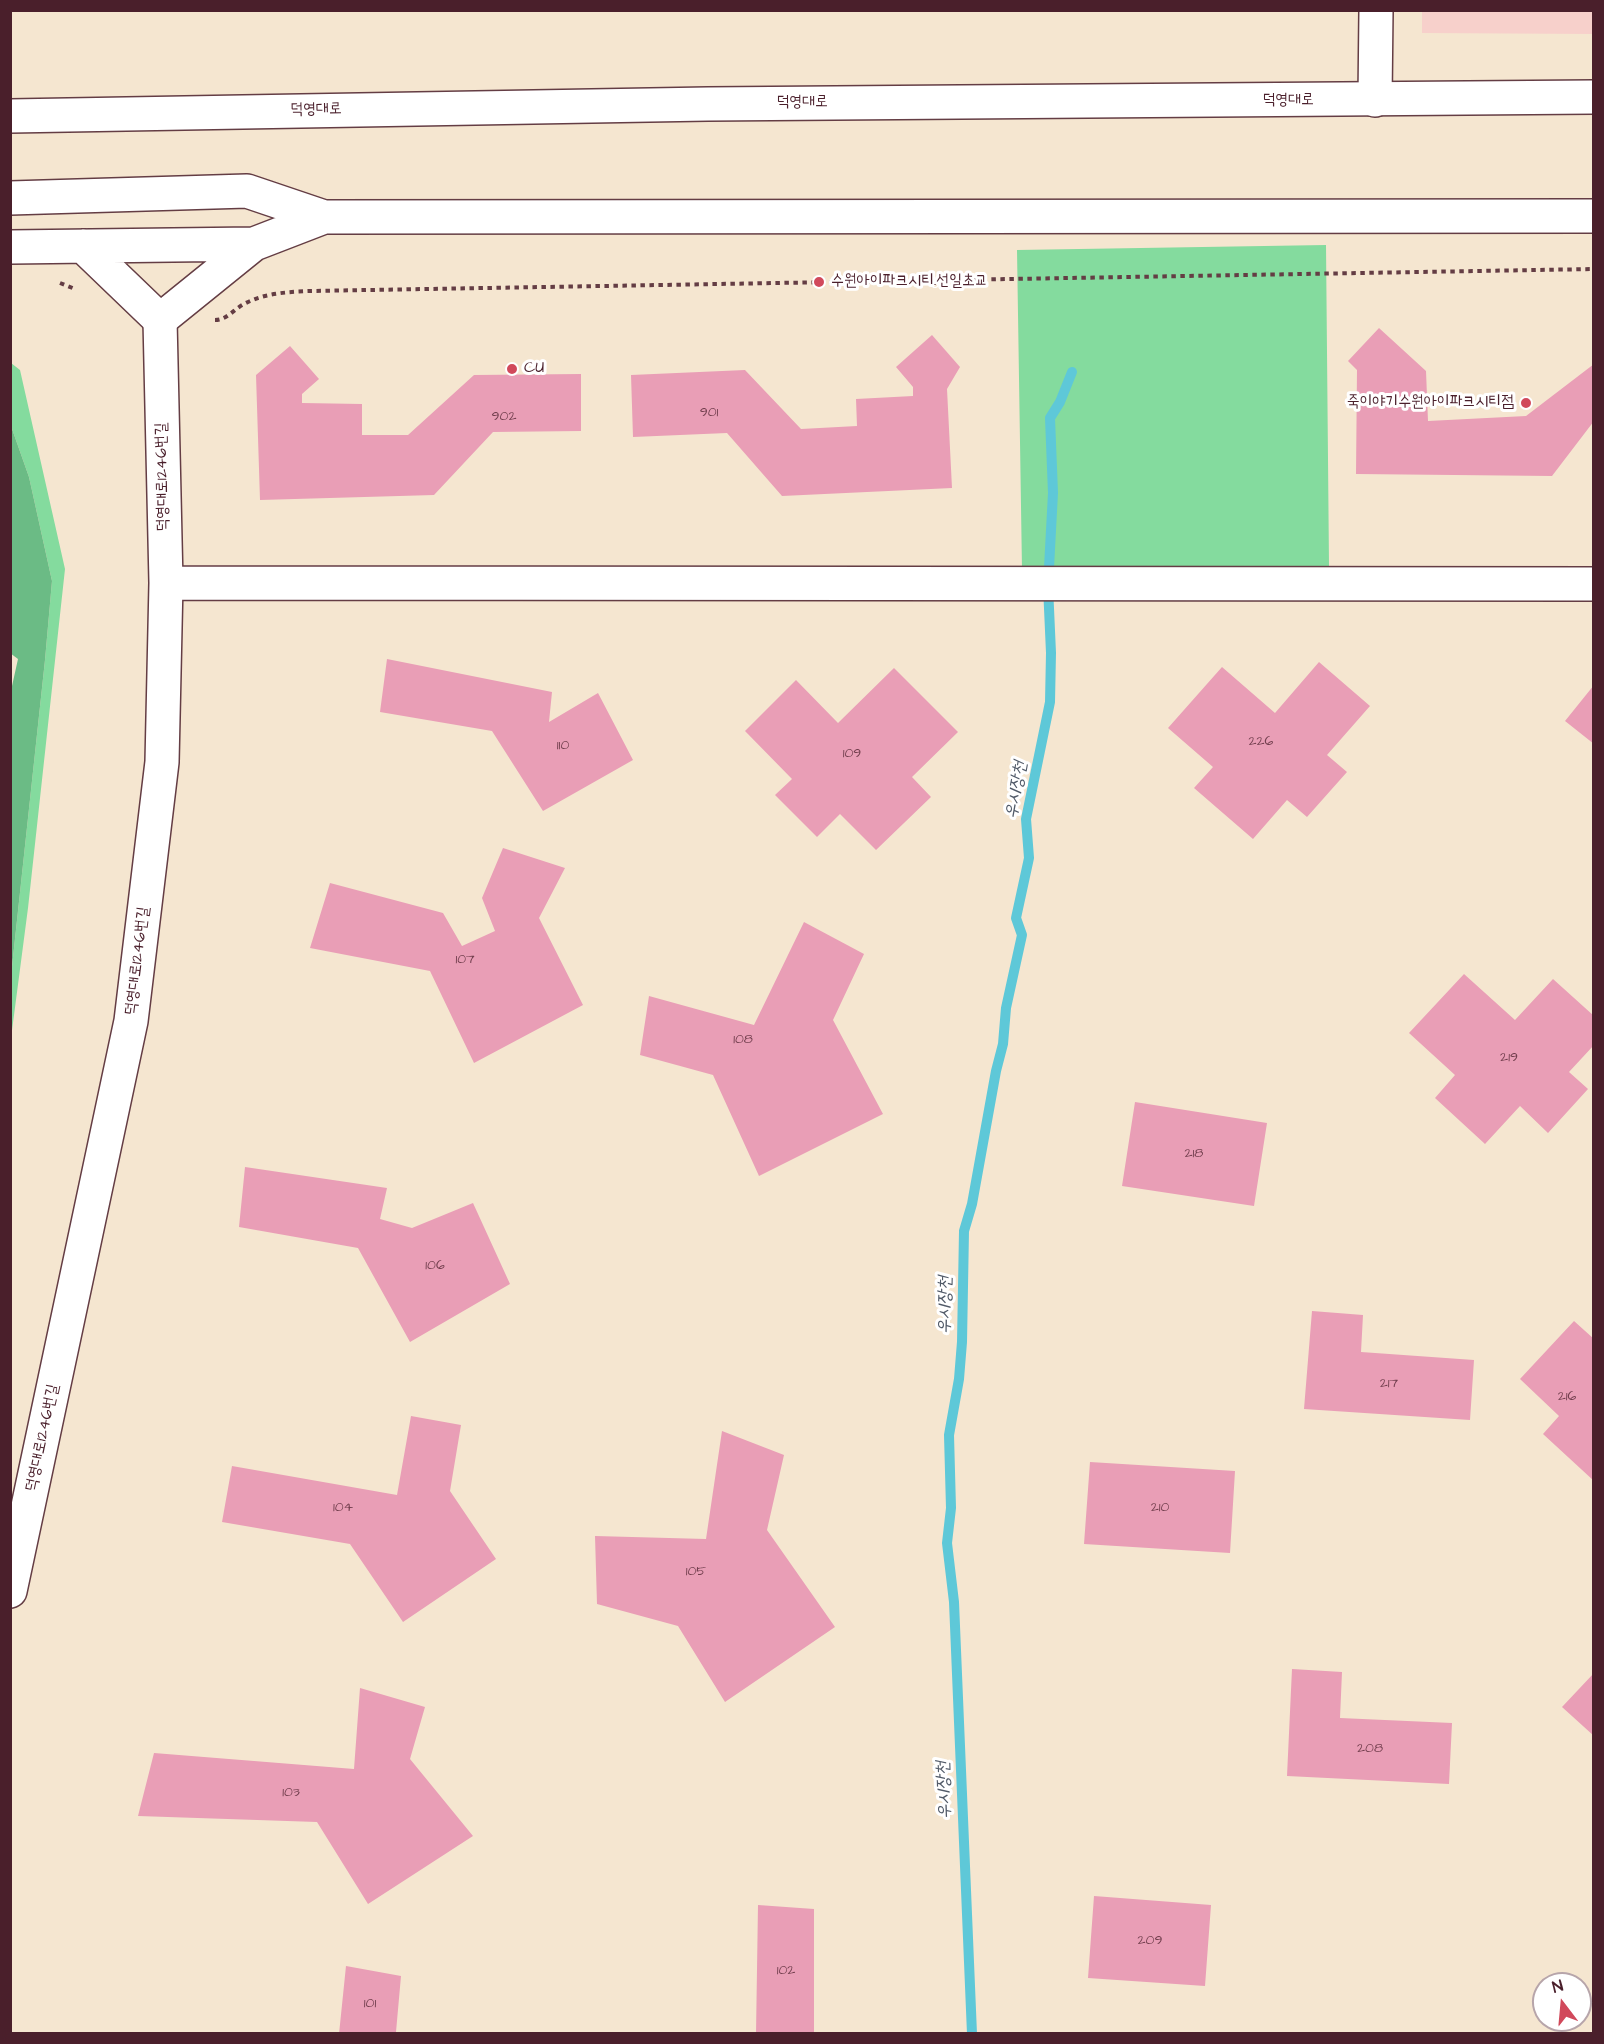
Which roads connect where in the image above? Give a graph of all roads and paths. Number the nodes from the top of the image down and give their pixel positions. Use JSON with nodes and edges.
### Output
{"nodes":[{"id":1,"x":1376,"y":10,"type":"edge"},
{"id":2,"x":1593,"y":97,"type":"edge"},
{"id":3,"x":1374,"y":100,"type":"junction"},
{"id":4,"x":10,"y":116,"type":"edge"},
{"id":5,"x":10,"y":198,"type":"edge"},
{"id":6,"x":1593,"y":216,"type":"edge"},
{"id":7,"x":324,"y":217,"type":"junction"},
{"id":8,"x":255,"y":244,"type":"junction"},
{"id":9,"x":83,"y":246,"type":"junction"},
{"id":10,"x":10,"y":247,"type":"edge"},
{"id":11,"x":1593,"y":269,"type":"edge"},
{"id":12,"x":57,"y":282,"type":"dead end"},
{"id":13,"x":84,"y":297,"type":"dead end"},
{"id":14,"x":160,"y":320,"type":"junction"},
{"id":15,"x":221,"y":320,"type":"dead end"},
{"id":16,"x":166,"y":583,"type":"junction"},
{"id":17,"x":1593,"y":584,"type":"edge"},
{"id":18,"x":10,"y":1591,"type":"edge"}],
"edges":[{"from":1,"to":3,"type":"main road"},
{"from":2,"to":3,"type":"main road","name":"덕영대로"},
{"from":3,"to":4,"type":"main road","name":"덕영대로"},
{"from":5,"to":7,"type":"main road"},
{"from":6,"to":7,"type":"main road"},
{"from":7,"to":8,"type":"main road"},
{"from":8,"to":9,"type":"main road"},
{"from":8,"to":14,"type":"main road"},
{"from":9,"to":10,"type":"main road"},
{"from":9,"to":14,"type":"main road"},
{"from":11,"to":15,"type":"path"},
{"from":12,"to":13,"type":"path"},
{"from":14,"to":16,"type":"main road","name":"덕영대로1246번길"},
{"from":16,"to":17,"type":"main road"},
{"from":16,"to":18,"type":"main road","name":"덕영대로1246번길"}]}
